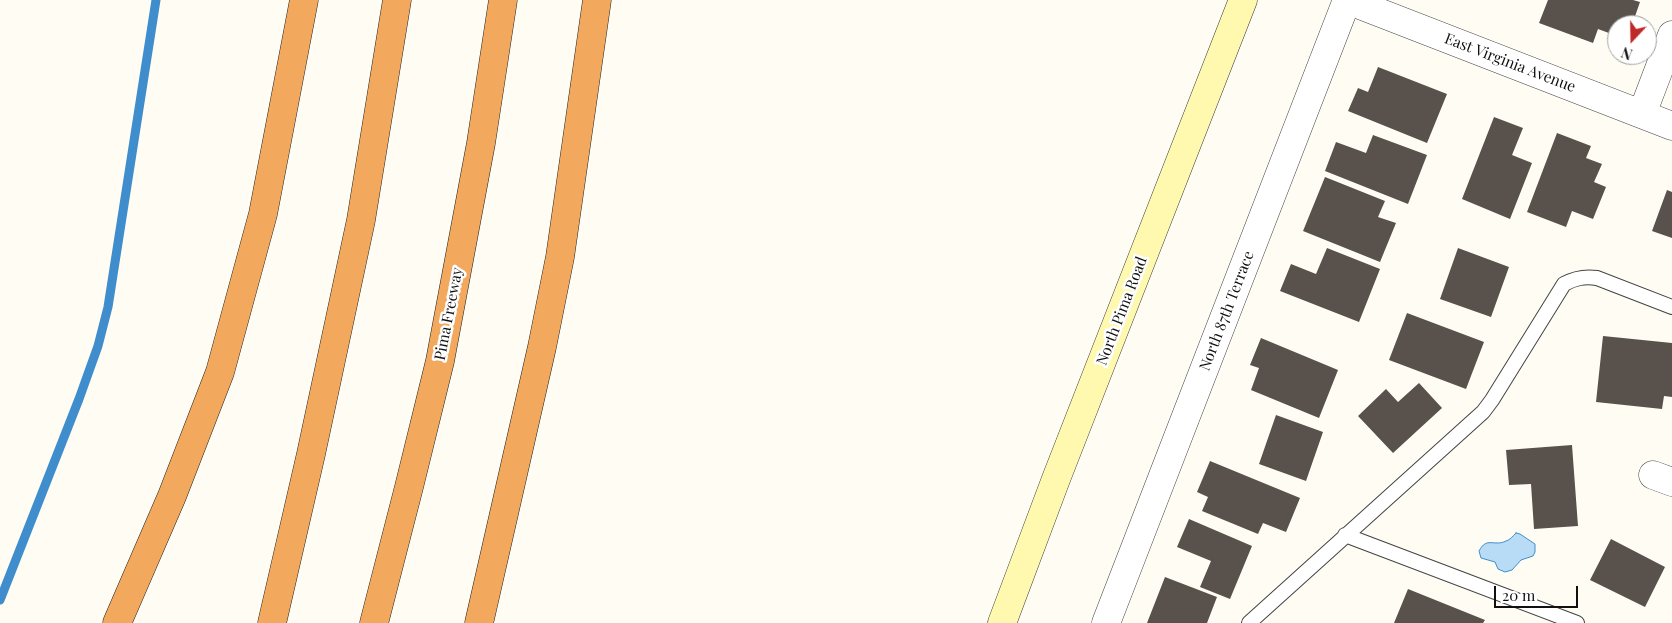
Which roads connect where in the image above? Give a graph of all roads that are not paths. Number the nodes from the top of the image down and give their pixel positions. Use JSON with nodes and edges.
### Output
{"nodes":[{"id":1,"x":304,"y":0,"type":"edge"},
{"id":2,"x":397,"y":0,"type":"edge"},
{"id":3,"x":503,"y":0,"type":"edge"},
{"id":4,"x":596,"y":0,"type":"edge"},
{"id":5,"x":1243,"y":0,"type":"edge"},
{"id":6,"x":1347,"y":0,"type":"edge"},
{"id":7,"x":1672,"y":35,"type":"edge"},
{"id":8,"x":1642,"y":114,"type":"junction"},
{"id":9,"x":1672,"y":126,"type":"edge"},
{"id":10,"x":1672,"y":307,"type":"edge"},
{"id":11,"x":1346,"y":535,"type":"junction"},
{"id":12,"x":117,"y":623,"type":"edge"},
{"id":13,"x":272,"y":623,"type":"edge"},
{"id":14,"x":374,"y":623,"type":"edge"},
{"id":15,"x":479,"y":623,"type":"edge"},
{"id":16,"x":1002,"y":623,"type":"edge"},
{"id":17,"x":1106,"y":623,"type":"edge"},
{"id":18,"x":1249,"y":623,"type":"edge"},
{"id":19,"x":1577,"y":623,"type":"edge"}],
"edges":[{"from":1,"to":12,"type":"highway"},
{"from":2,"to":13,"type":"highway"},
{"from":3,"to":14,"type":"highway","name":"Pima Freeway"},
{"from":4,"to":15,"type":"highway"},
{"from":5,"to":16,"type":"main road","name":"North Pima Road"},
{"from":6,"to":8,"type":"street","name":"East Virginia Avenue"},
{"from":6,"to":17,"type":"street","name":"North 87th Terrace"},
{"from":7,"to":8,"type":"street"},
{"from":8,"to":9,"type":"street","name":"East Virginia Avenue"},
{"from":10,"to":11,"type":"lane"},
{"from":11,"to":18,"type":"lane"},
{"from":11,"to":19,"type":"lane"}]}
